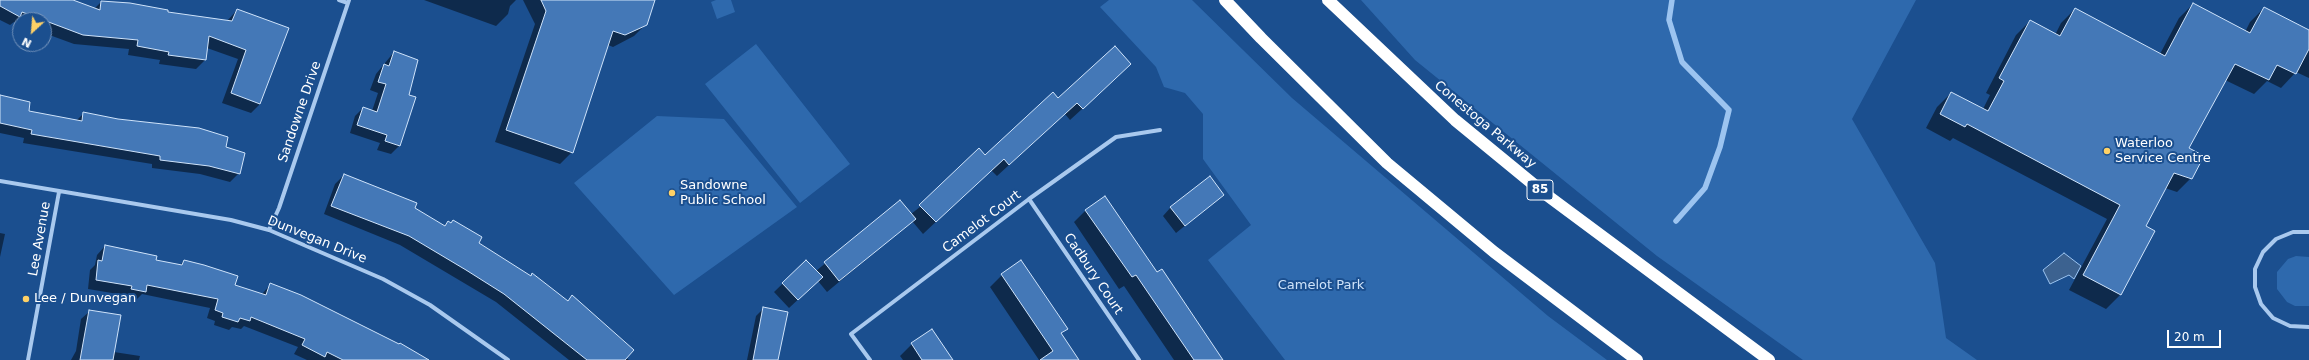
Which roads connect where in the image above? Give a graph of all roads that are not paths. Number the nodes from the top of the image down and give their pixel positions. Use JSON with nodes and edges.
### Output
{"nodes":[{"id":1,"x":339,"y":0,"type":"edge"},
{"id":2,"x":1225,"y":0,"type":"edge"},
{"id":3,"x":1328,"y":0,"type":"edge"},
{"id":4,"x":348,"y":1,"type":"edge"},
{"id":5,"x":1160,"y":130,"type":"dead end"},
{"id":6,"x":0,"y":181,"type":"edge"},
{"id":7,"x":59,"y":192,"type":"junction"},
{"id":8,"x":1029,"y":199,"type":"junction"},
{"id":9,"x":269,"y":230,"type":"junction"},
{"id":10,"x":2309,"y":232,"type":"edge"},
{"id":11,"x":2309,"y":327,"type":"edge"},
{"id":12,"x":28,"y":360,"type":"edge"},
{"id":13,"x":508,"y":360,"type":"edge"},
{"id":14,"x":870,"y":360,"type":"edge"},
{"id":15,"x":1139,"y":360,"type":"edge"},
{"id":16,"x":1637,"y":360,"type":"edge"},
{"id":17,"x":1769,"y":360,"type":"edge"}],
"edges":[{"from":1,"to":4,"type":"street"},
{"from":2,"to":16,"type":"highway"},
{"from":3,"to":17,"type":"highway","name":"Conestoga Parkway","number":"85"},
{"from":4,"to":9,"type":"street","name":"Sandowne Drive"},
{"from":5,"to":8,"type":"street","name":"Camelot Court"},
{"from":6,"to":7,"type":"street","name":"Dunvegan Drive"},
{"from":7,"to":9,"type":"street","name":"Dunvegan Drive"},
{"from":7,"to":12,"type":"street","name":"Lee Avenue"},
{"from":8,"to":14,"type":"street","name":"Camelot Court"},
{"from":8,"to":15,"type":"street","name":"Cadbury Court"},
{"from":9,"to":13,"type":"street","name":"Dunvegan Drive"},
{"from":10,"to":11,"type":"street"}]}
